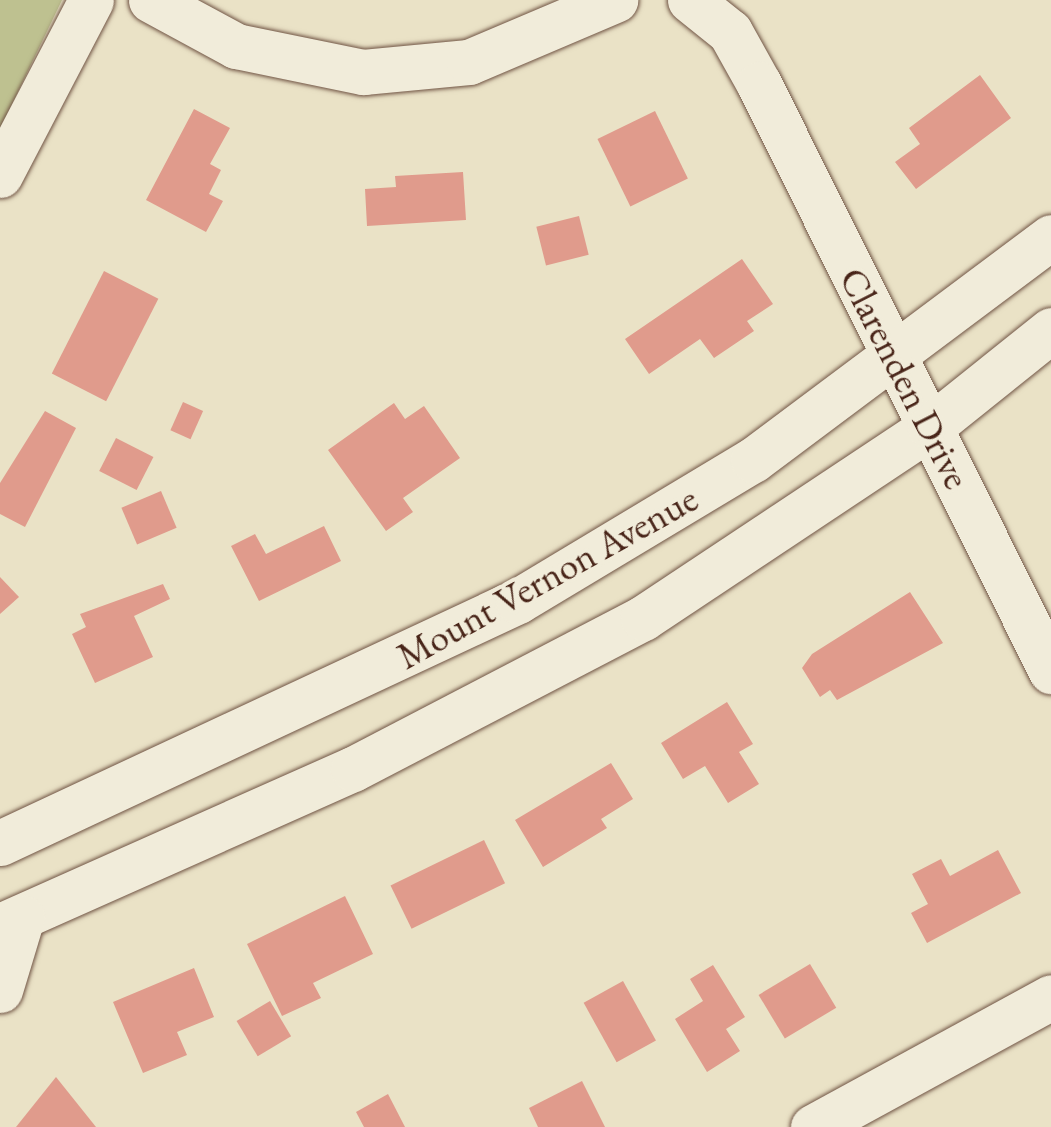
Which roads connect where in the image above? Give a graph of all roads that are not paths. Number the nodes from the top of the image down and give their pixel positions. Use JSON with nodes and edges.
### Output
{"nodes":[{"id":1,"x":90,"y":0,"type":"edge"},
{"id":2,"x":151,"y":0,"type":"edge"},
{"id":3,"x":615,"y":0,"type":"edge"},
{"id":4,"x":690,"y":0,"type":"edge"},
{"id":5,"x":751,"y":0,"type":"edge"},
{"id":6,"x":759,"y":84,"type":"junction"},
{"id":7,"x":0,"y":176,"type":"edge"},
{"id":8,"x":1051,"y":237,"type":"edge"},
{"id":9,"x":1051,"y":330,"type":"edge"},
{"id":10,"x":894,"y":354,"type":"junction"},
{"id":11,"x":930,"y":428,"type":"junction"},
{"id":12,"x":1051,"y":672,"type":"edge"},
{"id":13,"x":0,"y":844,"type":"edge"},
{"id":14,"x":11,"y":921,"type":"edge"},
{"id":15,"x":0,"y":990,"type":"edge"},
{"id":16,"x":1051,"y":997,"type":"edge"},
{"id":17,"x":813,"y":1127,"type":"edge"}],
"edges":[{"from":1,"to":7,"type":"street"},
{"from":2,"to":3,"type":"street"},
{"from":4,"to":6,"type":"street","name":"Clarenden Drive"},
{"from":5,"to":6,"type":"street","name":"Clarenden Drive"},
{"from":6,"to":10,"type":"street","name":"Clarenden Drive"},
{"from":8,"to":10,"type":"street","name":"Mount Vernon Avenue"},
{"from":9,"to":11,"type":"street","name":"Mount Vernon Avenue"},
{"from":10,"to":11,"type":"street","name":"Clarenden Drive"},
{"from":10,"to":13,"type":"street","name":"Mount Vernon Avenue"},
{"from":11,"to":12,"type":"street","name":"Clarenden Drive"},
{"from":11,"to":14,"type":"street","name":"Mount Vernon Avenue"},
{"from":14,"to":15,"type":"street"},
{"from":16,"to":17,"type":"street"}]}
